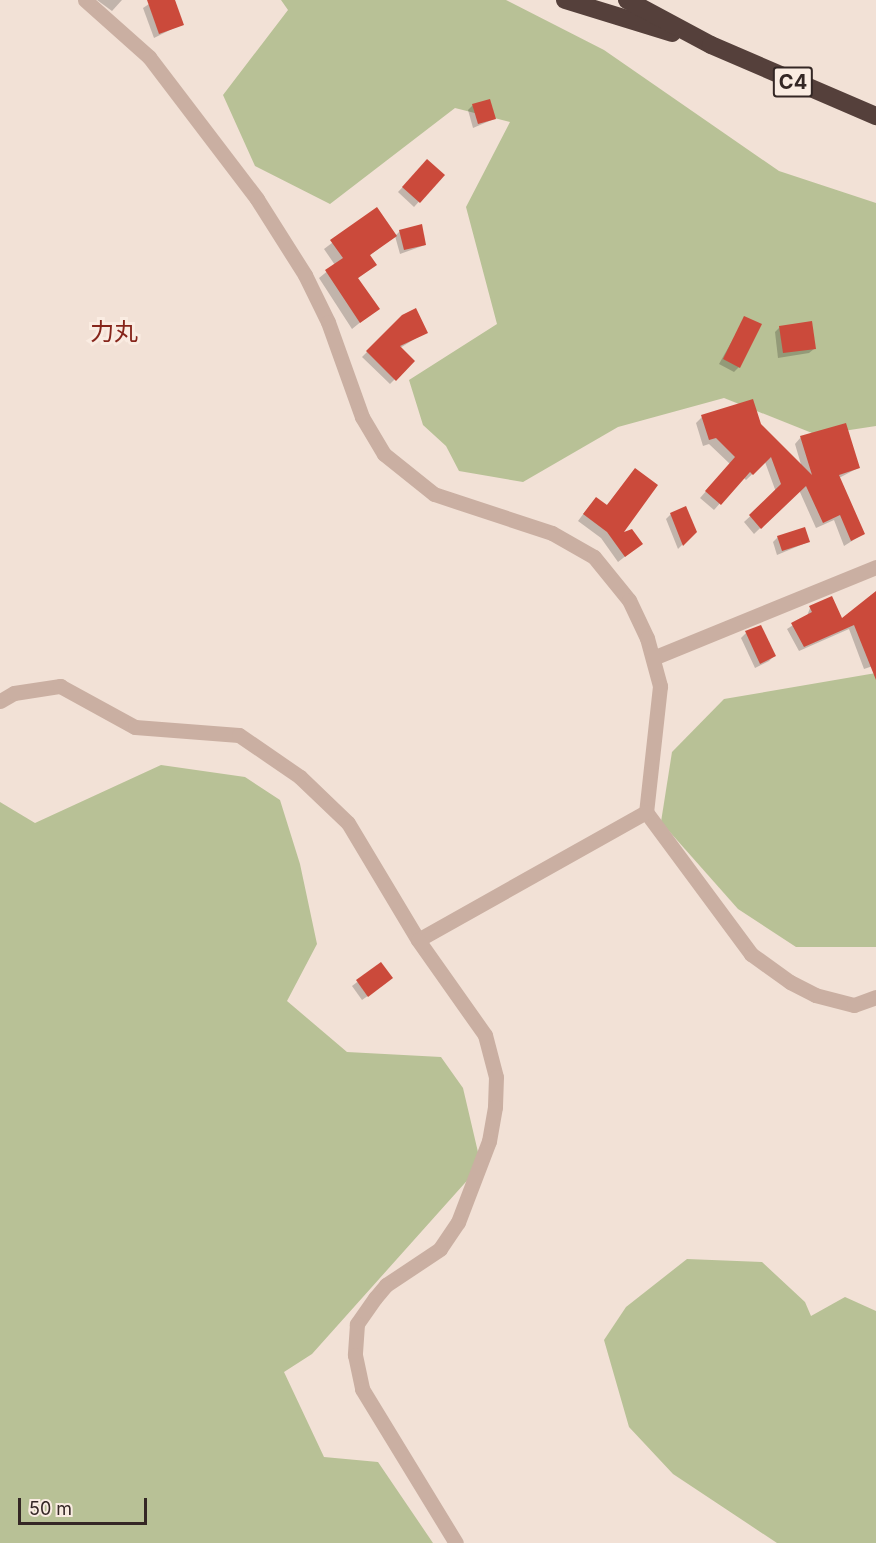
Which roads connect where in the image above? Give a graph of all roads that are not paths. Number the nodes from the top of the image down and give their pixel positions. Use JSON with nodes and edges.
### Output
{"nodes":[{"id":1,"x":85,"y":0,"type":"edge"},
{"id":2,"x":565,"y":0,"type":"edge"},
{"id":3,"x":627,"y":0,"type":"edge"},
{"id":4,"x":711,"y":45,"type":"junction"},
{"id":5,"x":876,"y":116,"type":"edge"},
{"id":6,"x":876,"y":567,"type":"edge"},
{"id":7,"x":652,"y":658,"type":"junction"},
{"id":8,"x":0,"y":701,"type":"edge"},
{"id":9,"x":646,"y":812,"type":"junction"},
{"id":10,"x":418,"y":940,"type":"junction"},
{"id":11,"x":876,"y":997,"type":"edge"},
{"id":12,"x":456,"y":1543,"type":"edge"}],
"edges":[{"from":1,"to":7,"type":"street"},
{"from":2,"to":4,"type":"highway"},
{"from":3,"to":4,"type":"highway","number":"C4"},
{"from":4,"to":5,"type":"highway","number":"C4"},
{"from":6,"to":7,"type":"street"},
{"from":7,"to":9,"type":"street"},
{"from":8,"to":10,"type":"street"},
{"from":9,"to":10,"type":"street"},
{"from":9,"to":11,"type":"street"},
{"from":10,"to":12,"type":"street"}]}
